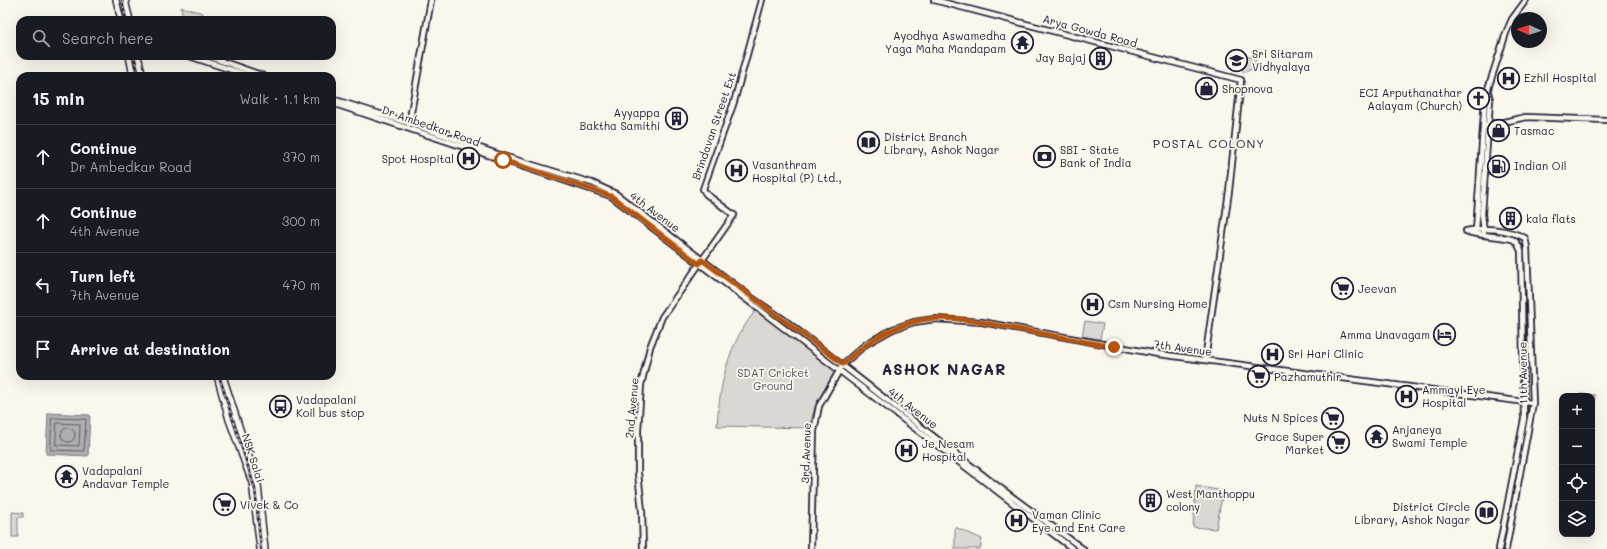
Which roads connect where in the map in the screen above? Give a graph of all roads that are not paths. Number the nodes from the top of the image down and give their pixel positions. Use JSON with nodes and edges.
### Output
{"nodes":[{"id":1,"x":116,"y":0,"type":"edge"},
{"id":2,"x":125,"y":0,"type":"edge"},
{"id":3,"x":431,"y":0,"type":"edge"},
{"id":4,"x":762,"y":0,"type":"edge"},
{"id":5,"x":934,"y":0,"type":"edge"},
{"id":6,"x":1526,"y":0,"type":"edge"},
{"id":7,"x":119,"y":16,"type":"edge"},
{"id":8,"x":129,"y":16,"type":"edge"},
{"id":9,"x":130,"y":60,"type":"edge"},
{"id":10,"x":139,"y":60,"type":"edge"},
{"id":11,"x":201,"y":60,"type":"edge"},
{"id":12,"x":218,"y":60,"type":"edge"},
{"id":13,"x":132,"y":72,"type":"edge"},
{"id":14,"x":141,"y":72,"type":"edge"},
{"id":15,"x":238,"y":72,"type":"edge"},
{"id":16,"x":253,"y":72,"type":"edge"},
{"id":17,"x":336,"y":100,"type":"edge"},
{"id":18,"x":336,"y":104,"type":"edge"},
{"id":19,"x":1607,"y":120,"type":"edge"},
{"id":20,"x":409,"y":125,"type":"junction"},
{"id":21,"x":1486,"y":126,"type":"junction"},
{"id":22,"x":1476,"y":229,"type":"junction"},
{"id":23,"x":1483,"y":230,"type":"junction"},
{"id":24,"x":1476,"y":235,"type":"junction"},
{"id":25,"x":1485,"y":236,"type":"junction"},
{"id":26,"x":701,"y":262,"type":"junction"},
{"id":27,"x":1205,"y":360,"type":"junction"},
{"id":28,"x":843,"y":364,"type":"junction"},
{"id":29,"x":840,"y":370,"type":"junction"},
{"id":30,"x":218,"y":380,"type":"edge"},
{"id":31,"x":224,"y":380,"type":"edge"},
{"id":32,"x":1525,"y":402,"type":"junction"},
{"id":33,"x":1533,"y":403,"type":"junction"},
{"id":34,"x":260,"y":549,"type":"edge"},
{"id":35,"x":265,"y":549,"type":"edge"},
{"id":36,"x":643,"y":549,"type":"edge"},
{"id":37,"x":811,"y":549,"type":"edge"},
{"id":38,"x":1073,"y":549,"type":"edge"},
{"id":39,"x":1083,"y":549,"type":"edge"},
{"id":40,"x":1499,"y":549,"type":"edge"},
{"id":41,"x":1506,"y":549,"type":"edge"}],
"edges":[{"from":1,"to":7,"type":"main road"},
{"from":2,"to":8,"type":"main road"},
{"from":3,"to":20,"type":"main road"},
{"from":4,"to":26,"type":"main road","name":"Brindavan Street Ext"},
{"from":5,"to":27,"type":"main road","name":"Arya Gowda Road"},
{"from":6,"to":21,"type":"main road"},
{"from":9,"to":13,"type":"main road"},
{"from":10,"to":14,"type":"main road"},
{"from":11,"to":15,"type":"main road"},
{"from":12,"to":16,"type":"main road"},
{"from":17,"to":20,"type":"main road","name":"Dr Ambedkar Road"},
{"from":18,"to":20,"type":"main road","name":"Dr Ambedkar Road"},
{"from":19,"to":21,"type":"main road"},
{"from":20,"to":26,"type":"main road","name":"Dr Ambedkar Road"},
{"from":21,"to":22,"type":"main road"},
{"from":21,"to":23,"type":"main road"},
{"from":22,"to":23,"type":"main road","name":"11th Avenue"},
{"from":22,"to":24,"type":"main road"},
{"from":22,"to":24,"type":"main road"},
{"from":23,"to":25,"type":"main road"},
{"from":23,"to":33,"type":"main road","name":"11th Avenue"},
{"from":24,"to":25,"type":"main road","name":"11th Avenue"},
{"from":25,"to":32,"type":"main road","name":"11th Avenue"},
{"from":26,"to":28,"type":"main road","name":"4th Avenue"},
{"from":26,"to":29,"type":"main road","name":"Dr Ambedkar Road"},
{"from":26,"to":36,"type":"main road","name":"2nd Avenue"},
{"from":27,"to":28,"type":"main road","name":"7th Avenue"},
{"from":27,"to":32,"type":"main road","name":"7th Avenue"},
{"from":28,"to":29,"type":"main road","name":"3rd Avenue"},
{"from":28,"to":39,"type":"main road","name":"4th Avenue"},
{"from":29,"to":37,"type":"main road","name":"3rd Avenue"},
{"from":29,"to":38,"type":"main road","name":"Dr Ambedkar Road"},
{"from":30,"to":34,"type":"main road","name":"NSK Salai"},
{"from":31,"to":35,"type":"main road"},
{"from":32,"to":33,"type":"main road","name":"7th Avenue"},
{"from":32,"to":40,"type":"main road","name":"11th Avenue"},
{"from":33,"to":41,"type":"main road","name":"11th Avenue"}]}
